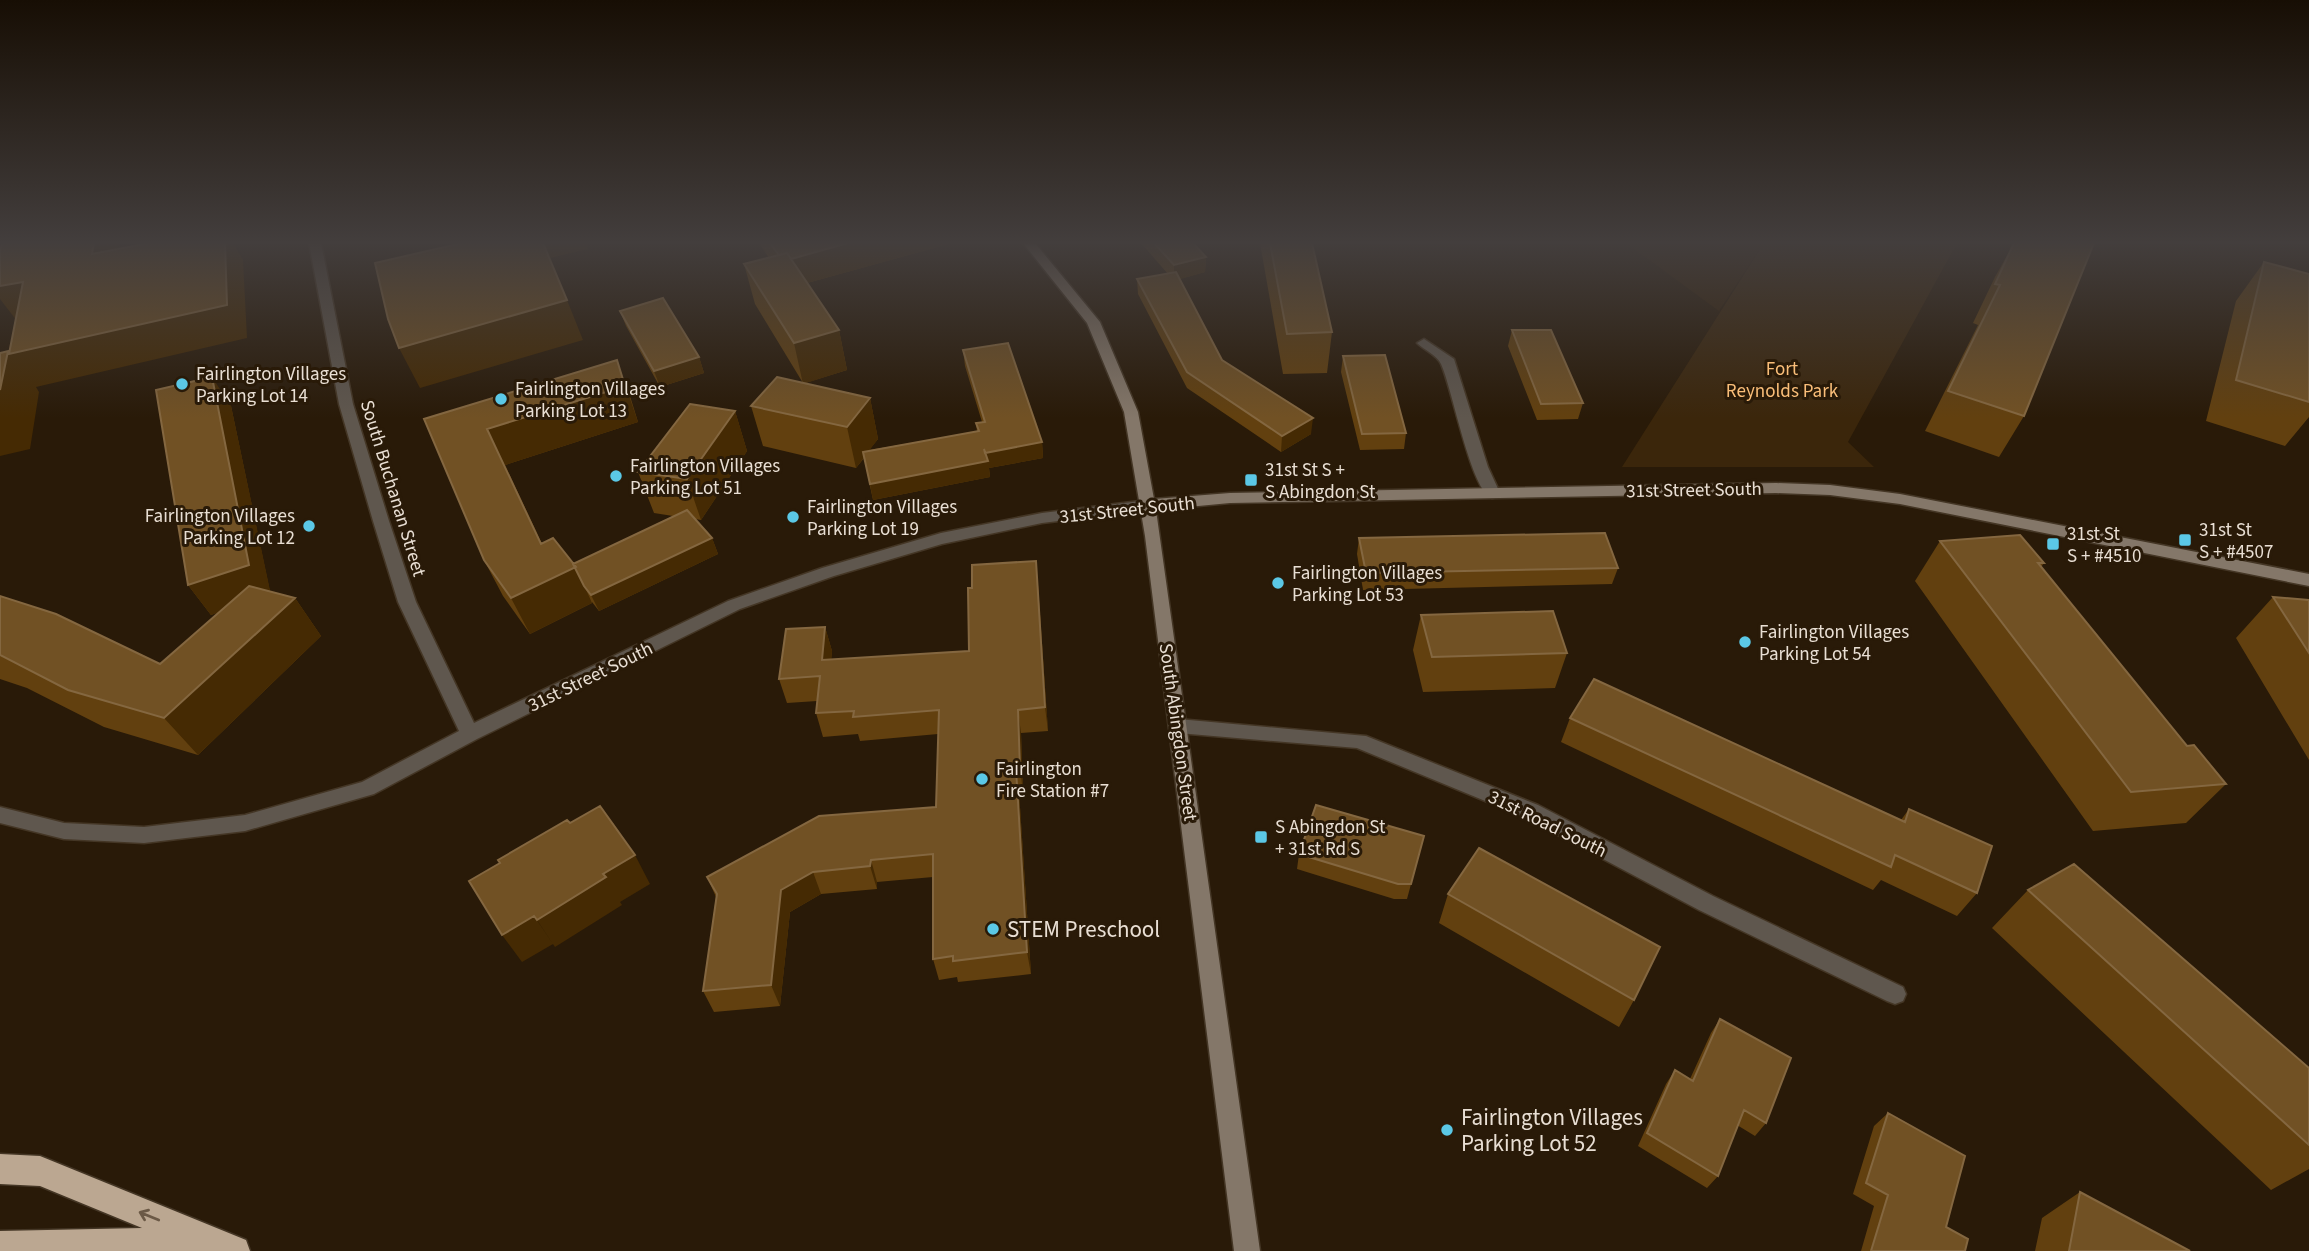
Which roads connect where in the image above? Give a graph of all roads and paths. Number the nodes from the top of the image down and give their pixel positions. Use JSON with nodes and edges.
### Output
{"nodes":[{"id":1,"x":326,"y":301,"type":"edge"},
{"id":2,"x":1077,"y":301,"type":"edge"},
{"id":3,"x":1424,"y":343,"type":"dead end"},
{"id":4,"x":1492,"y":493,"type":"junction"},
{"id":5,"x":1148,"y":505,"type":"junction"},
{"id":6,"x":2309,"y":580,"type":"edge"},
{"id":7,"x":1178,"y":726,"type":"junction"},
{"id":8,"x":470,"y":733,"type":"junction"},
{"id":9,"x":0,"y":815,"type":"edge"},
{"id":10,"x":1895,"y":994,"type":"dead end"},
{"id":11,"x":0,"y":1169,"type":"edge"},
{"id":12,"x":0,"y":1246,"type":"edge"},
{"id":13,"x":232,"y":1251,"type":"edge"},
{"id":14,"x":1247,"y":1251,"type":"edge"}],
"edges":[{"from":1,"to":8,"type":"street","name":"South Buchanan Street"},
{"from":2,"to":5,"type":"street","name":"South Abingdon Street"},
{"from":3,"to":4,"type":"street"},
{"from":4,"to":5,"type":"street","name":"31st Street South"},
{"from":4,"to":6,"type":"street","name":"31st Street South"},
{"from":5,"to":7,"type":"street","name":"South Abingdon Street"},
{"from":5,"to":8,"type":"street","name":"31st Street South"},
{"from":7,"to":10,"type":"street","name":"31st Road South"},
{"from":7,"to":14,"type":"street","name":"South Abingdon Street"},
{"from":8,"to":9,"type":"street","name":"31st Street South"},
{"from":13,"to":11,"type":"highway","one_way":true},
{"from":12,"to":13,"type":"highway"}]}
